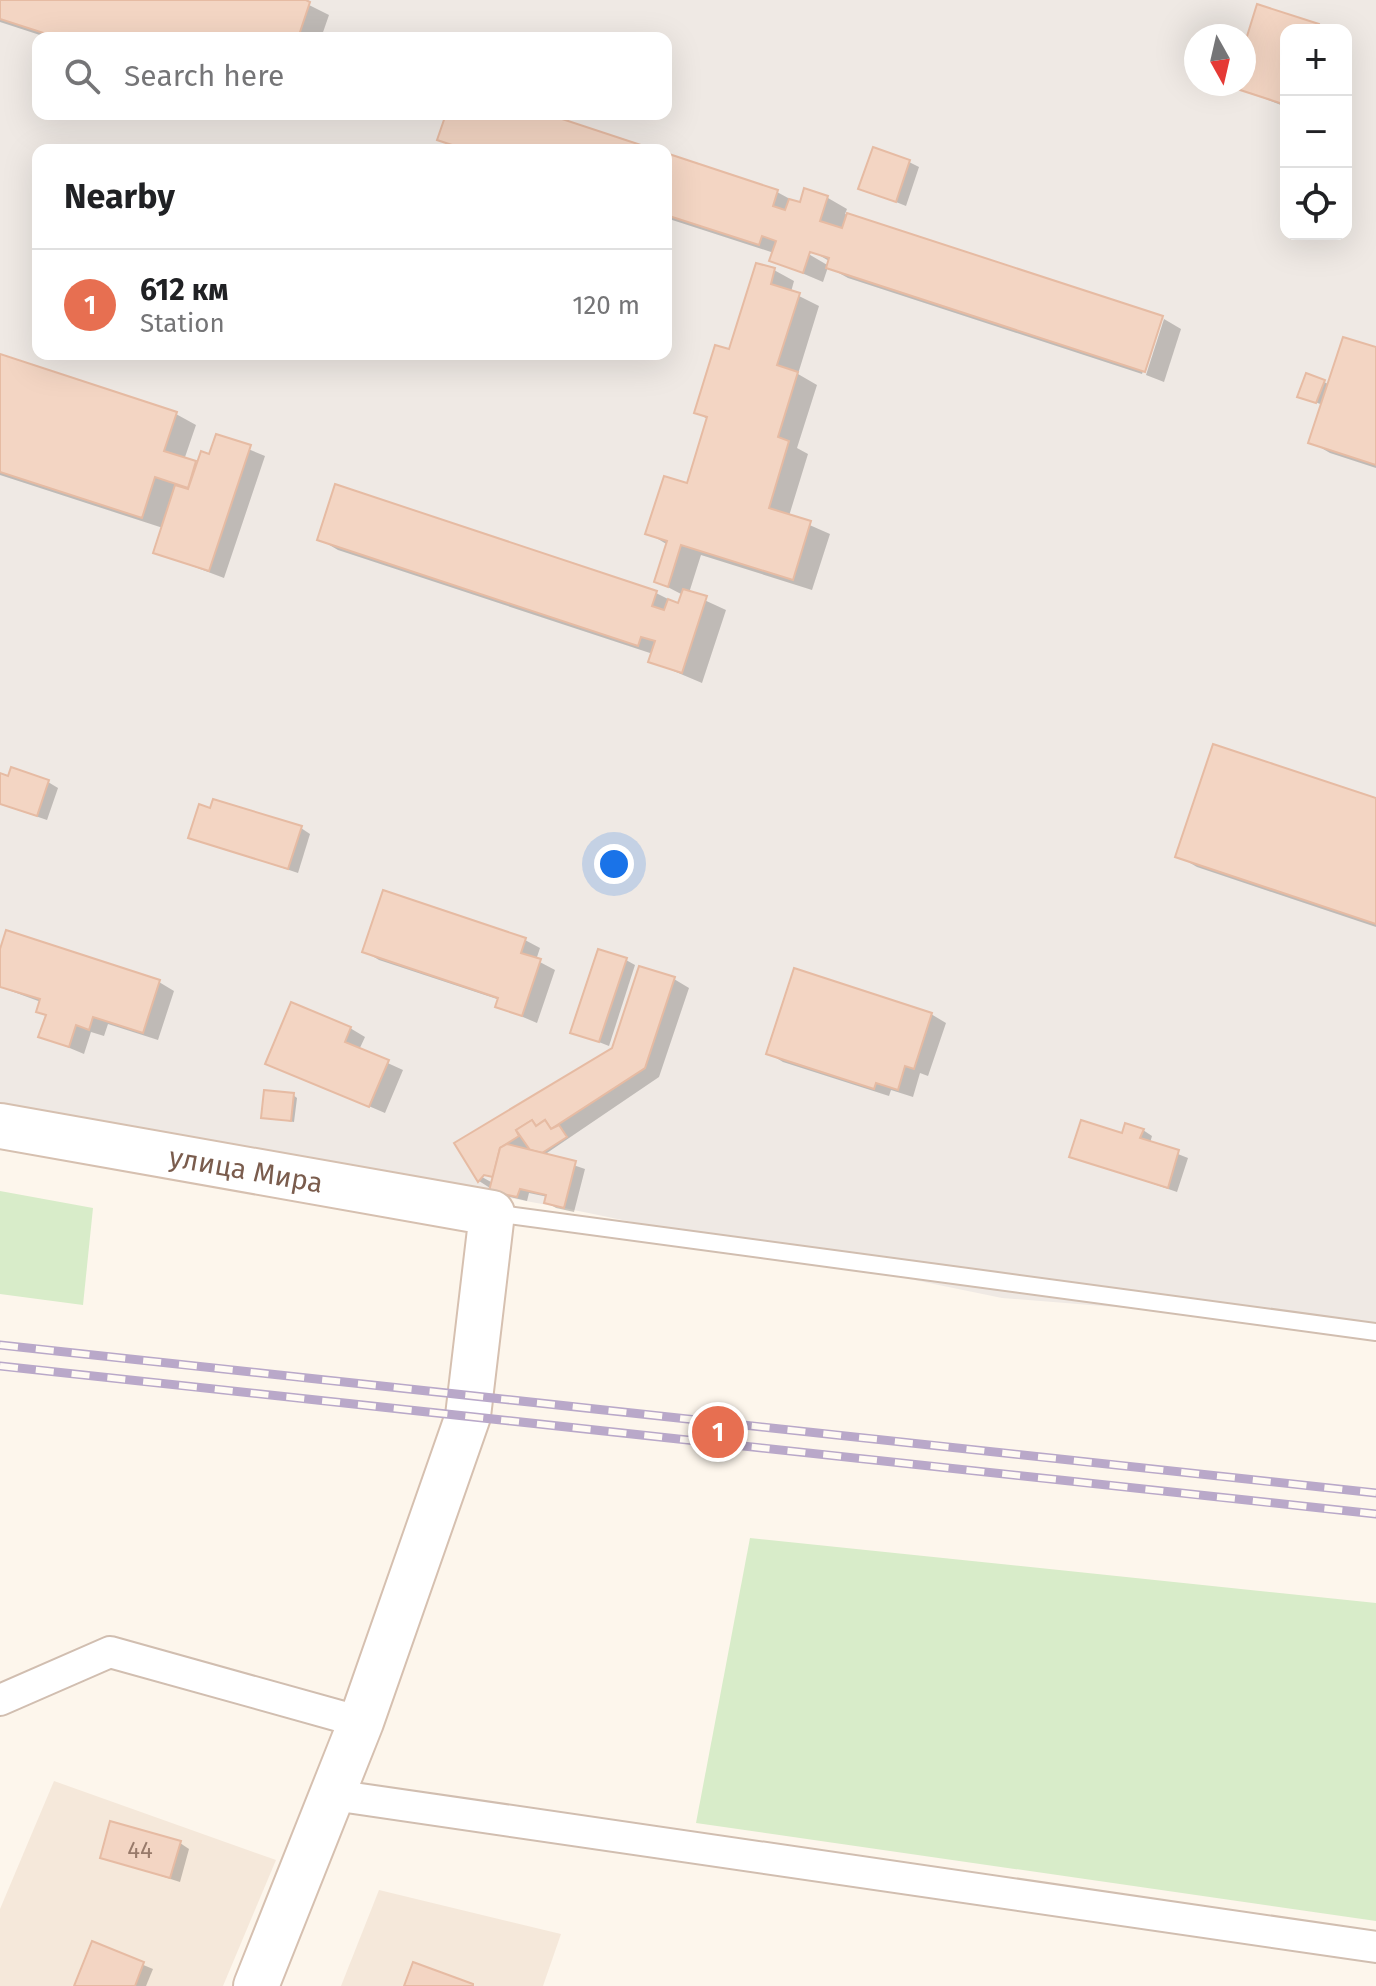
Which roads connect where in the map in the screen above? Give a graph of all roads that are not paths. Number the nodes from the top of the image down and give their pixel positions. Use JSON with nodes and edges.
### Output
{"nodes":[{"id":1,"x":0,"y":1126,"type":"edge"},
{"id":2,"x":492,"y":1213,"type":"junction"},
{"id":3,"x":1376,"y":1332,"type":"edge"},
{"id":4,"x":0,"y":1700,"type":"edge"},
{"id":5,"x":361,"y":1722,"type":"junction"},
{"id":6,"x":333,"y":1795,"type":"junction"},
{"id":7,"x":1376,"y":1947,"type":"edge"},
{"id":8,"x":256,"y":1986,"type":"edge"}],
"edges":[{"from":1,"to":2,"type":"street","name":"улица Мира"},
{"from":2,"to":3,"type":"lane"},
{"from":2,"to":5,"type":"street"},
{"from":4,"to":5,"type":"street"},
{"from":5,"to":6,"type":"street"},
{"from":6,"to":7,"type":"street"},
{"from":6,"to":8,"type":"street"}]}
